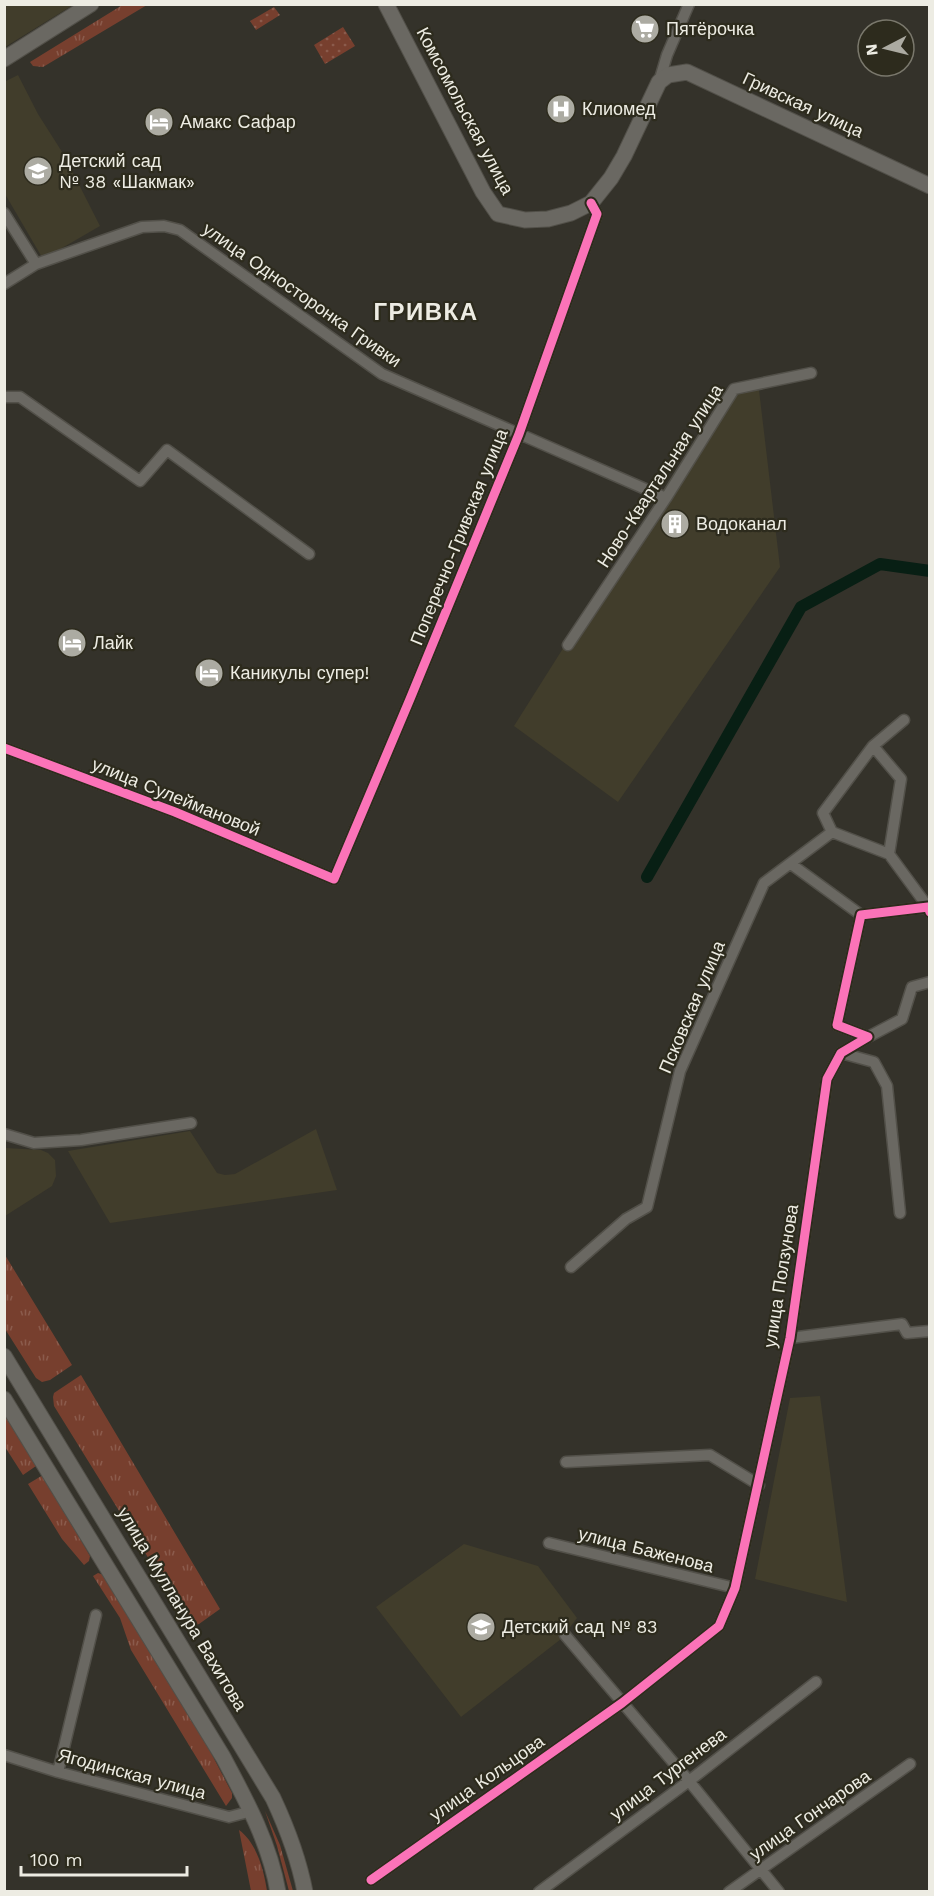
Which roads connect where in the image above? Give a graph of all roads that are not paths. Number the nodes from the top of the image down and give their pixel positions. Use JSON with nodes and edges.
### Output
{"nodes":[{"id":1,"x":91,"y":4,"type":"edge"},
{"id":2,"x":386,"y":4,"type":"edge"},
{"id":3,"x":689,"y":4,"type":"edge"},
{"id":4,"x":4,"y":59,"type":"edge"},
{"id":5,"x":659,"y":82,"type":"junction"},
{"id":6,"x":930,"y":186,"type":"edge"},
{"id":7,"x":591,"y":203,"type":"junction"},
{"id":8,"x":4,"y":213,"type":"edge"},
{"id":9,"x":36,"y":264,"type":"junction"},
{"id":10,"x":4,"y":284,"type":"edge"},
{"id":11,"x":811,"y":373,"type":"dead end"},
{"id":12,"x":4,"y":397,"type":"edge"},
{"id":13,"x":519,"y":434,"type":"junction"},
{"id":14,"x":666,"y":498,"type":"junction"},
{"id":15,"x":309,"y":554,"type":"dead end"},
{"id":16,"x":568,"y":645,"type":"dead end"},
{"id":17,"x":904,"y":720,"type":"dead end"},
{"id":18,"x":873,"y":746,"type":"junction"},
{"id":19,"x":4,"y":748,"type":"edge"},
{"id":20,"x":832,"y":832,"type":"junction"},
{"id":21,"x":889,"y":854,"type":"junction"},
{"id":22,"x":791,"y":864,"type":"junction"},
{"id":23,"x":334,"y":879,"type":"joint"},
{"id":24,"x":929,"y":910,"type":"edge"},
{"id":25,"x":861,"y":915,"type":"junction"},
{"id":26,"x":930,"y":982,"type":"edge"},
{"id":27,"x":868,"y":1037,"type":"junction"},
{"id":28,"x":841,"y":1053,"type":"junction"},
{"id":29,"x":190,"y":1122,"type":"dead end"},
{"id":30,"x":4,"y":1134,"type":"edge"},
{"id":31,"x":900,"y":1213,"type":"dead end"},
{"id":32,"x":572,"y":1267,"type":"dead end"},
{"id":33,"x":930,"y":1330,"type":"edge"},
{"id":34,"x":790,"y":1338,"type":"junction"},
{"id":35,"x":4,"y":1356,"type":"edge"},
{"id":36,"x":4,"y":1400,"type":"edge"},
{"id":37,"x":566,"y":1462,"type":"dead end"},
{"id":38,"x":759,"y":1485,"type":"junction"},
{"id":39,"x":549,"y":1543,"type":"dead end"},
{"id":40,"x":735,"y":1588,"type":"junction"},
{"id":41,"x":96,"y":1615,"type":"dead end"},
{"id":42,"x":565,"y":1635,"type":"dead end"},
{"id":43,"x":816,"y":1682,"type":"dead end"},
{"id":44,"x":622,"y":1703,"type":"junction"},
{"id":45,"x":4,"y":1755,"type":"edge"},
{"id":46,"x":910,"y":1764,"type":"dead end"},
{"id":47,"x":58,"y":1772,"type":"junction"},
{"id":48,"x":689,"y":1781,"type":"junction"},
{"id":49,"x":252,"y":1811,"type":"junction"},
{"id":50,"x":761,"y":1870,"type":"junction"},
{"id":51,"x":371,"y":1880,"type":"dead end"},
{"id":52,"x":278,"y":1892,"type":"edge"},
{"id":53,"x":305,"y":1892,"type":"edge"},
{"id":54,"x":539,"y":1892,"type":"edge"},
{"id":55,"x":729,"y":1892,"type":"edge"},
{"id":56,"x":779,"y":1892,"type":"edge"}],
"edges":[{"from":1,"to":4,"type":"main road"},
{"from":2,"to":7,"type":"main road","name":"Комсомольская улица"},
{"from":3,"to":5,"type":"street"},
{"from":5,"to":6,"type":"main road","name":"Гривская улица"},
{"from":5,"to":7,"type":"main road"},
{"from":7,"to":13,"type":"street","name":"Поперечно-Гривская улица"},
{"from":8,"to":9,"type":"street"},
{"from":9,"to":10,"type":"street","name":"улица Односторонка Гривки"},
{"from":9,"to":13,"type":"street","name":"улица Односторонка Гривки"},
{"from":11,"to":14,"type":"street","name":"Ново-Квартальная улица"},
{"from":12,"to":15,"type":"street"},
{"from":13,"to":14,"type":"street","name":"улица Односторонка Гривки"},
{"from":13,"to":23,"type":"street","name":"Поперечно-Гривская улица"},
{"from":14,"to":16,"type":"street","name":"Ново-Квартальная улица"},
{"from":17,"to":18,"type":"street"},
{"from":18,"to":20,"type":"street"},
{"from":18,"to":21,"type":"street"},
{"from":19,"to":23,"type":"street","name":"улица Сулеймановой"},
{"from":20,"to":21,"type":"street"},
{"from":20,"to":22,"type":"street","name":"Псковская улица"},
{"from":21,"to":24,"type":"street"},
{"from":22,"to":25,"type":"street"},
{"from":22,"to":32,"type":"street","name":"Псковская улица"},
{"from":24,"to":25,"type":"street"},
{"from":25,"to":27,"type":"street"},
{"from":26,"to":27,"type":"street"},
{"from":27,"to":28,"type":"street"},
{"from":28,"to":31,"type":"street"},
{"from":28,"to":34,"type":"street","name":"улица Ползунова"},
{"from":29,"to":30,"type":"street"},
{"from":33,"to":34,"type":"street"},
{"from":34,"to":38,"type":"street","name":"улица Ползунова"},
{"from":35,"to":53,"type":"main road","name":"улица Мулланура Вахитова"},
{"from":36,"to":49,"type":"main road"},
{"from":37,"to":38,"type":"street"},
{"from":38,"to":40,"type":"street","name":"улица Ползунова"},
{"from":39,"to":40,"type":"street","name":"улица Баженова"},
{"from":40,"to":44,"type":"street","name":"улица Ползунова"},
{"from":41,"to":47,"type":"street"},
{"from":42,"to":44,"type":"street"},
{"from":43,"to":48,"type":"street","name":"улица Тургенева"},
{"from":44,"to":48,"type":"street"},
{"from":44,"to":51,"type":"street","name":"улица Кольцова"},
{"from":45,"to":47,"type":"street","name":"Ягодинская улица"},
{"from":46,"to":50,"type":"street","name":"улица Гончарова"},
{"from":47,"to":49,"type":"street","name":"Ягодинская улица"},
{"from":48,"to":50,"type":"street"},
{"from":48,"to":54,"type":"street","name":"улица Тургенева"},
{"from":49,"to":52,"type":"main road"},
{"from":50,"to":55,"type":"street","name":"улица Гончарова"},
{"from":50,"to":56,"type":"street"}]}
